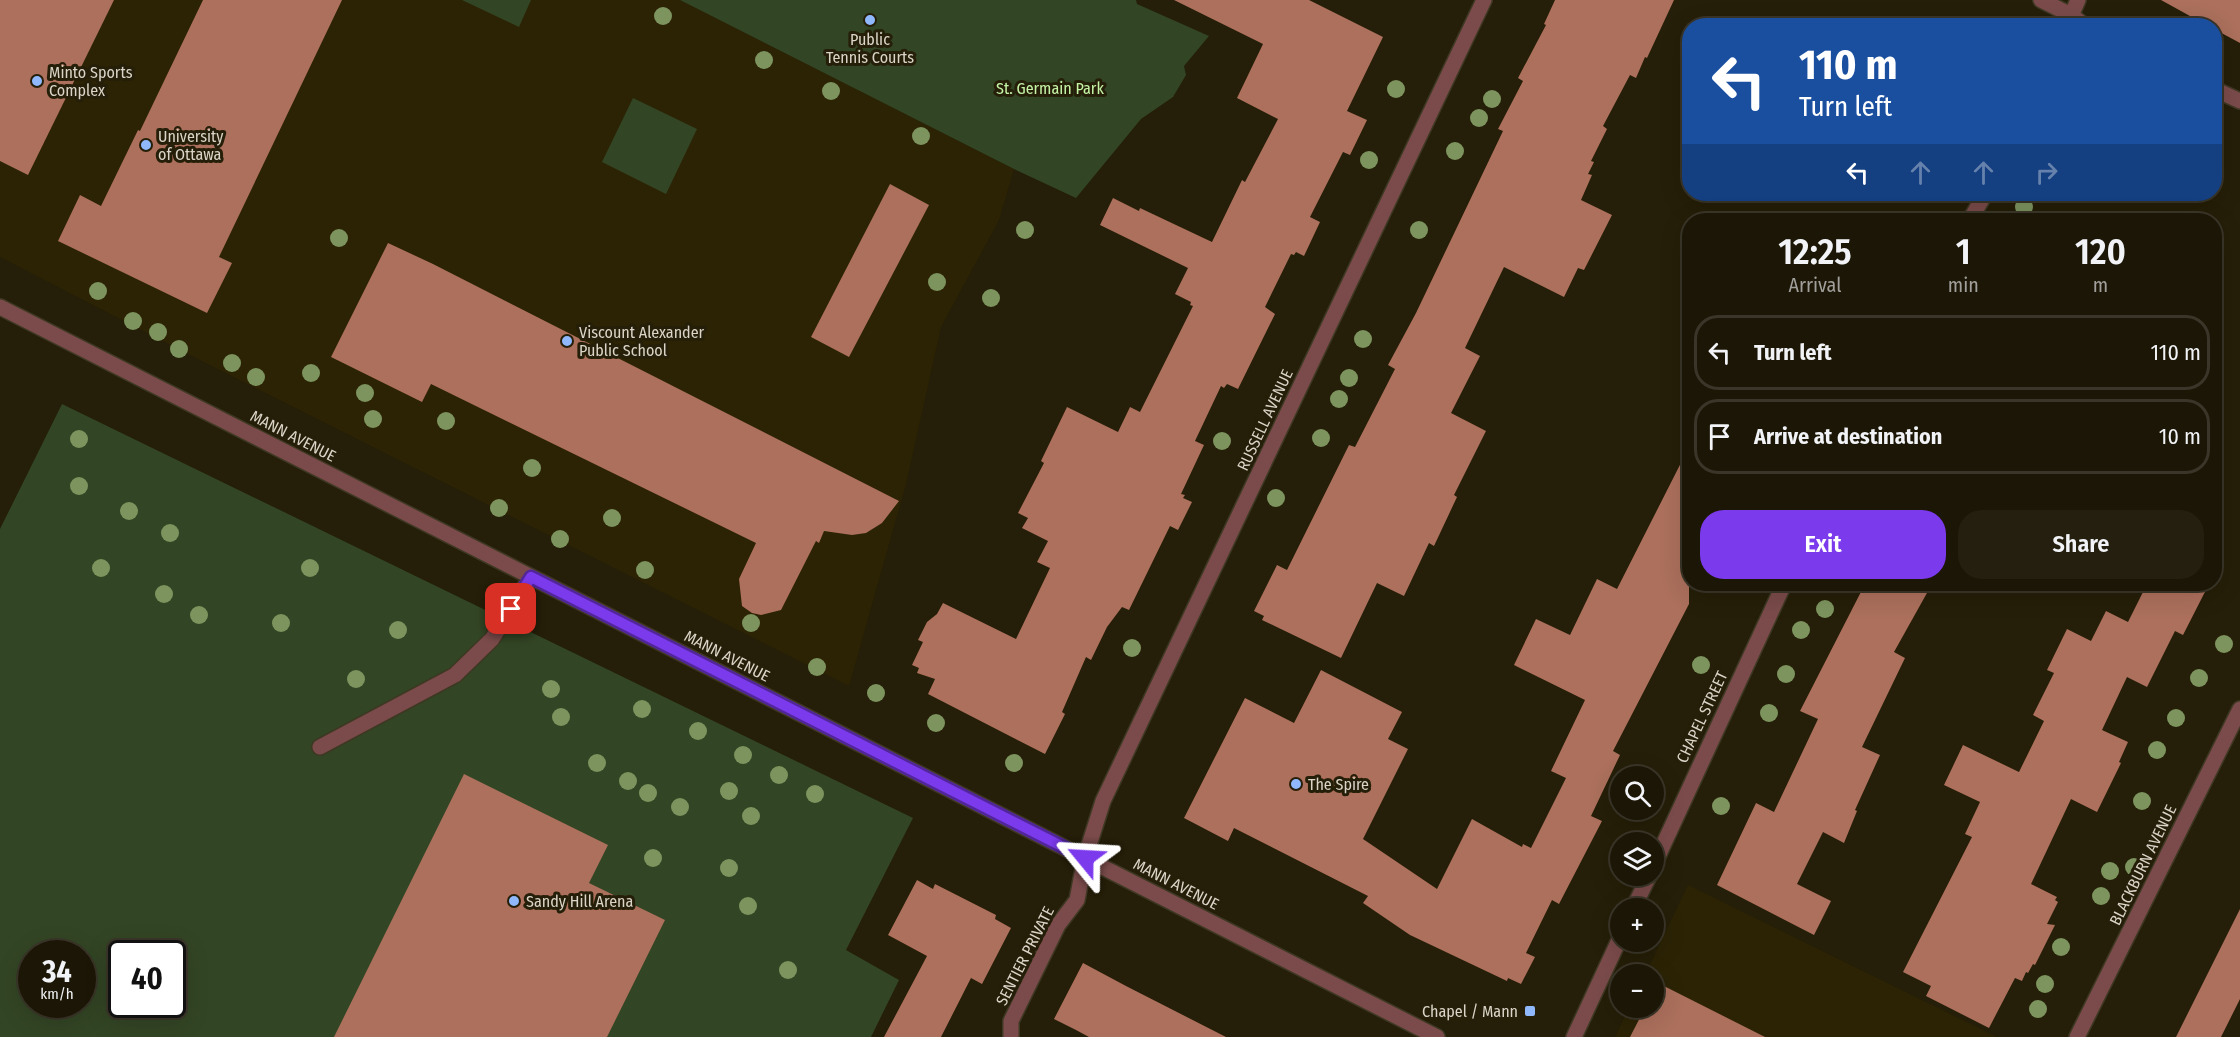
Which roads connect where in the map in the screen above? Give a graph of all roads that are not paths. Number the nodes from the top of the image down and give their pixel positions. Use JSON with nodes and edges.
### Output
{"nodes":[{"id":1,"x":1484,"y":0,"type":"edge"},
{"id":2,"x":2040,"y":0,"type":"edge"},
{"id":3,"x":2078,"y":0,"type":"edge"},
{"id":4,"x":2066,"y":18,"type":"edge"},
{"id":5,"x":2070,"y":18,"type":"edge"},
{"id":6,"x":2222,"y":93,"type":"edge"},
{"id":7,"x":2240,"y":101,"type":"edge"},
{"id":8,"x":0,"y":307,"type":"edge"},
{"id":9,"x":531,"y":577,"type":"junction"},
{"id":10,"x":1781,"y":591,"type":"edge"},
{"id":11,"x":2240,"y":709,"type":"edge"},
{"id":12,"x":320,"y":747,"type":"dead end"},
{"id":13,"x":1664,"y":843,"type":"edge"},
{"id":14,"x":1085,"y":858,"type":"junction"},
{"id":15,"x":1613,"y":952,"type":"edge"},
{"id":16,"x":1011,"y":1037,"type":"edge"},
{"id":17,"x":1437,"y":1037,"type":"edge"},
{"id":18,"x":1574,"y":1037,"type":"edge"},
{"id":19,"x":2077,"y":1037,"type":"edge"}],
"edges":[{"from":1,"to":14,"type":"street","name":"RUSSELL AVENUE"},
{"from":2,"to":4,"type":"street"},
{"from":3,"to":5,"type":"street"},
{"from":6,"to":7,"type":"street"},
{"from":8,"to":9,"type":"street","name":"MANN AVENUE"},
{"from":9,"to":12,"type":"street"},
{"from":9,"to":14,"type":"street","name":"MANN AVENUE"},
{"from":10,"to":13,"type":"street","name":"CHAPEL STREET"},
{"from":11,"to":19,"type":"street","name":"BLACKBURN AVENUE"},
{"from":14,"to":16,"type":"street","name":"SENTIER PRIVATE"},
{"from":14,"to":17,"type":"street","name":"MANN AVENUE"},
{"from":15,"to":18,"type":"street"}]}
